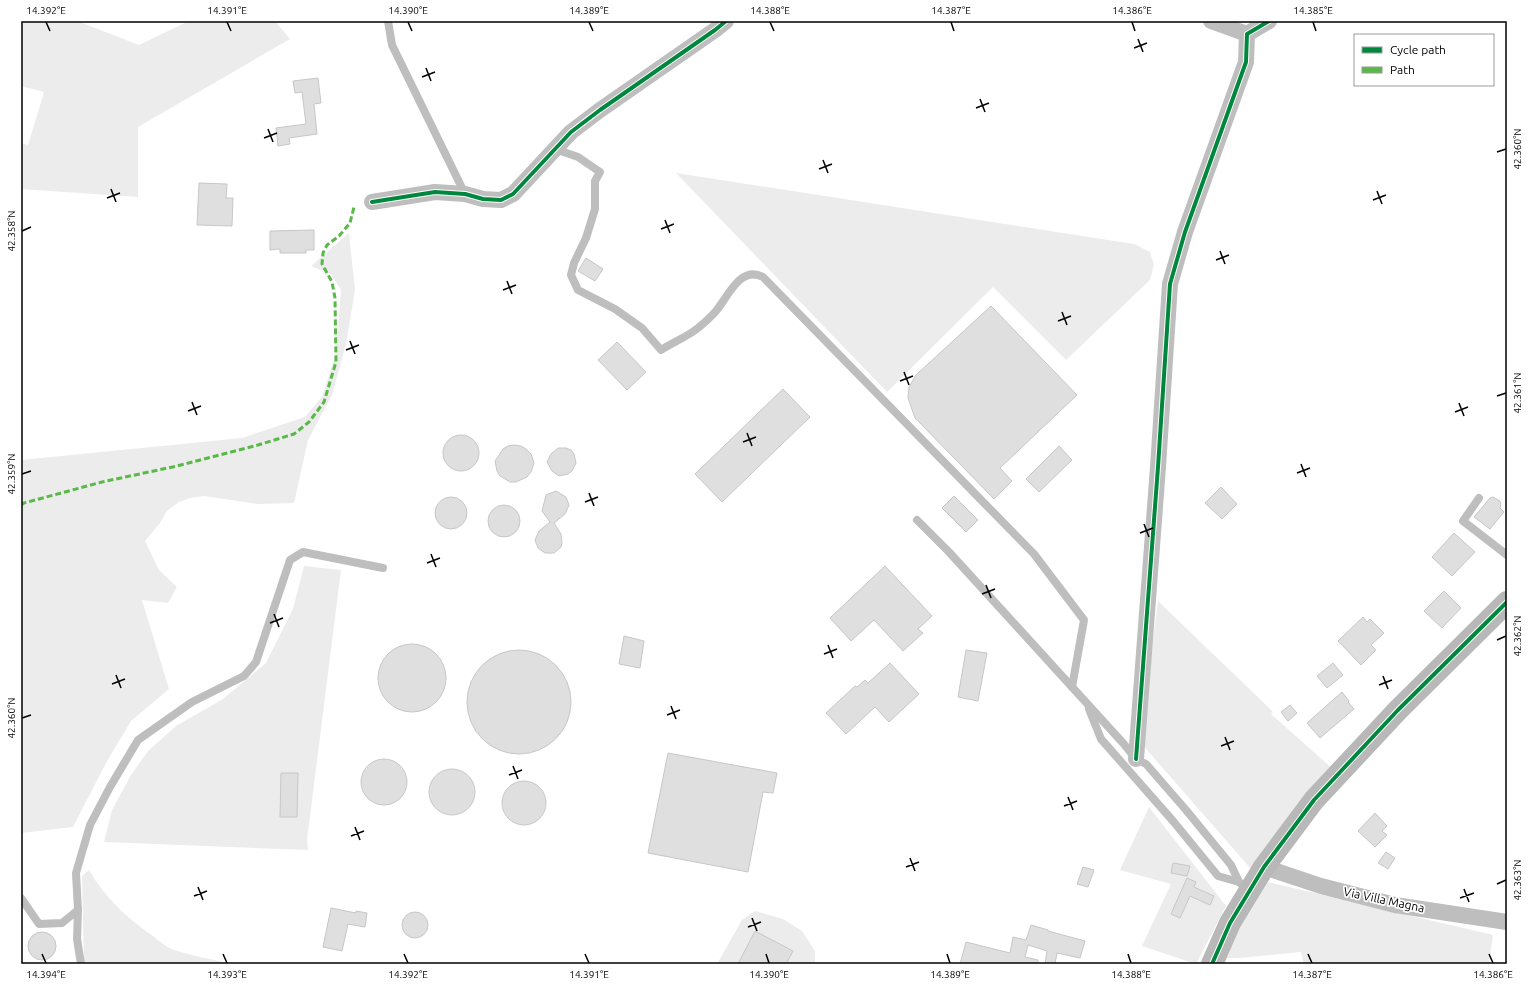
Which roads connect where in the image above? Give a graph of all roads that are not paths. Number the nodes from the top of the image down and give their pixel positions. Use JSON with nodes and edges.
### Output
{"nodes":[{"id":1,"x":388,"y":21,"type":"edge"},
{"id":2,"x":726,"y":21,"type":"edge"},
{"id":3,"x":1211,"y":21,"type":"edge"},
{"id":4,"x":1269,"y":21,"type":"edge"},
{"id":5,"x":1247,"y":34,"type":"junction"},
{"id":6,"x":555,"y":149,"type":"junction"},
{"id":7,"x":465,"y":194,"type":"junction"},
{"id":8,"x":372,"y":202,"type":"dead end"},
{"id":9,"x":1479,"y":498,"type":"dead end"},
{"id":10,"x":917,"y":520,"type":"dead end"},
{"id":11,"x":1507,"y":555,"type":"edge"},
{"id":12,"x":382,"y":568,"type":"dead end"},
{"id":13,"x":1507,"y":602,"type":"edge"},
{"id":14,"x":1072,"y":687,"type":"junction"},
{"id":15,"x":1086,"y":703,"type":"junction"},
{"id":16,"x":1136,"y":759,"type":"junction"},
{"id":17,"x":1264,"y":867,"type":"junction"},
{"id":18,"x":1244,"y":886,"type":"junction"},
{"id":19,"x":21,"y":898,"type":"edge"},
{"id":20,"x":78,"y":910,"type":"junction"},
{"id":21,"x":1507,"y":922,"type":"edge"},
{"id":22,"x":81,"y":964,"type":"edge"},
{"id":23,"x":1212,"y":964,"type":"edge"}],
"edges":[{"from":1,"to":7,"type":"lane"},
{"from":2,"to":6,"type":"street"},
{"from":3,"to":5,"type":"street"},
{"from":4,"to":5,"type":"street"},
{"from":5,"to":16,"type":"street"},
{"from":6,"to":7,"type":"street"},
{"from":6,"to":14,"type":"lane"},
{"from":7,"to":8,"type":"street"},
{"from":9,"to":11,"type":"lane"},
{"from":10,"to":14,"type":"lane"},
{"from":12,"to":20,"type":"lane"},
{"from":13,"to":17,"type":"street"},
{"from":14,"to":15,"type":"lane"},
{"from":15,"to":16,"type":"lane"},
{"from":15,"to":18,"type":"lane"},
{"from":16,"to":18,"type":"lane"},
{"from":17,"to":18,"type":"street"},
{"from":17,"to":21,"type":"street","name":"Via Villa Magna"},
{"from":18,"to":23,"type":"street"},
{"from":19,"to":20,"type":"lane"},
{"from":20,"to":22,"type":"lane"}]}
